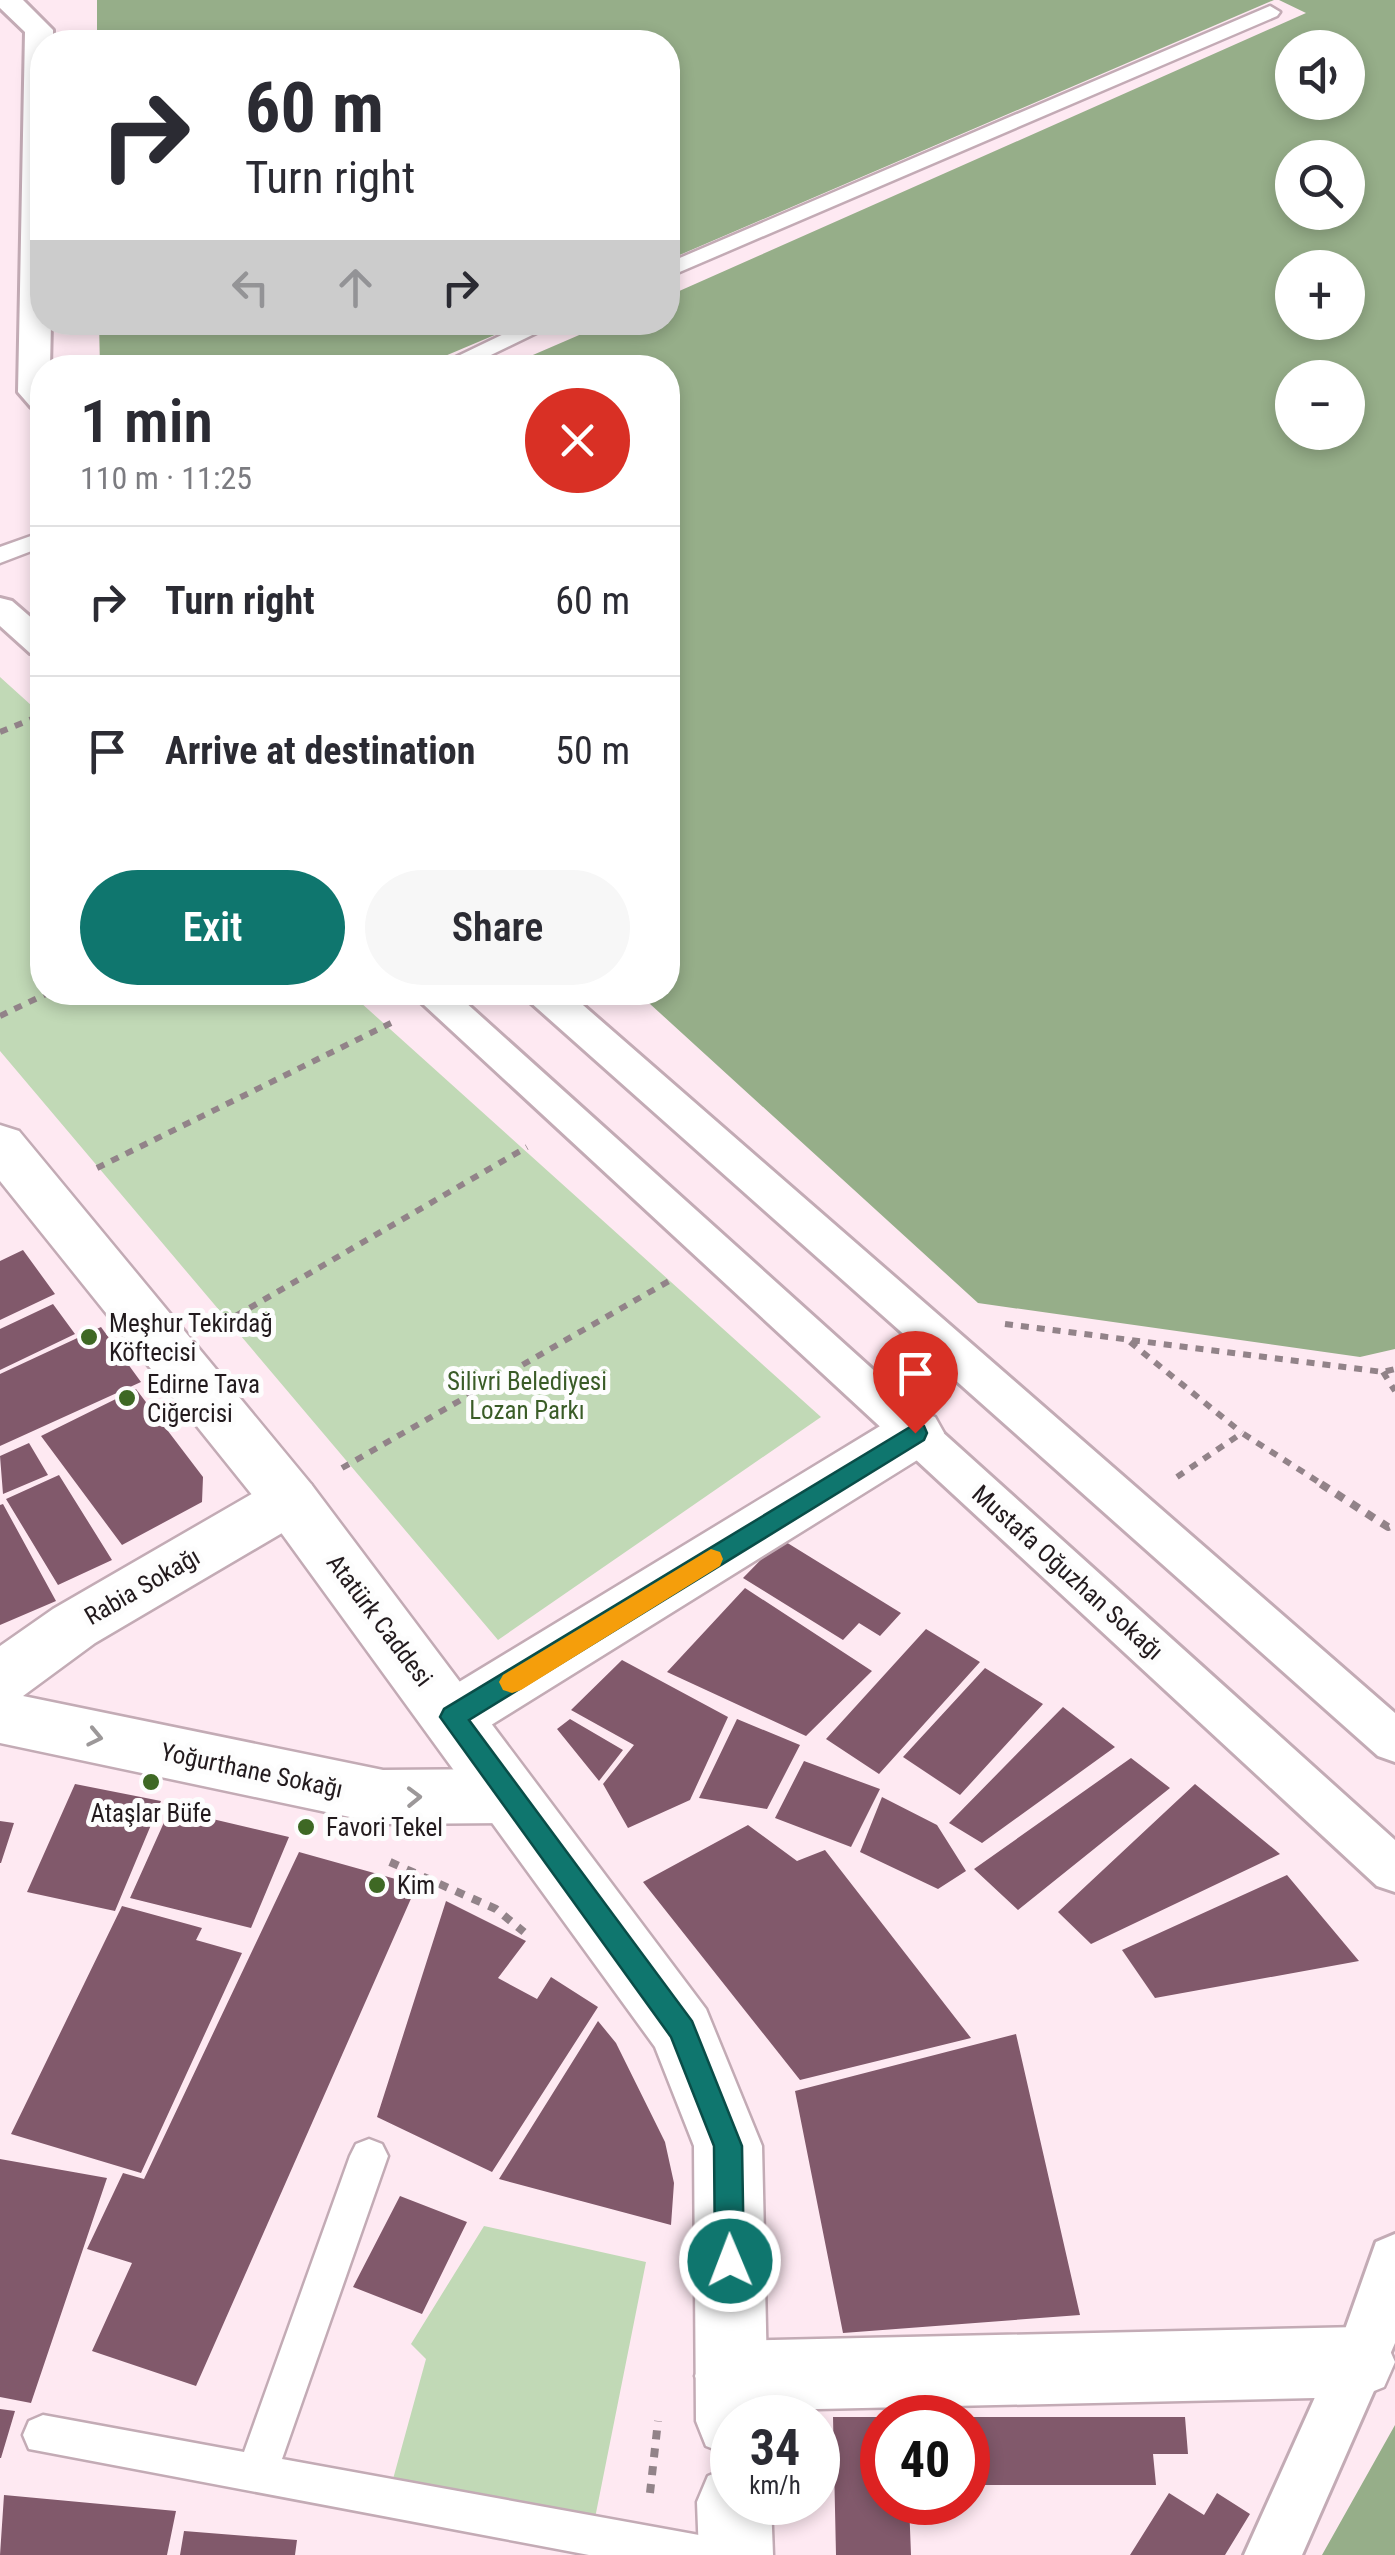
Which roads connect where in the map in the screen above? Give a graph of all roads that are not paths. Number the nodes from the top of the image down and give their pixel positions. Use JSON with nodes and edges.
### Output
{"nodes":[{"id":1,"x":7,"y":0,"type":"edge"},
{"id":2,"x":1270,"y":12,"type":"dead end"},
{"id":3,"x":38,"y":30,"type":"edge"},
{"id":4,"x":680,"y":266,"type":"edge"},
{"id":5,"x":519,"y":335,"type":"edge"},
{"id":6,"x":473,"y":355,"type":"edge"},
{"id":7,"x":30,"y":543,"type":"edge"},
{"id":8,"x":0,"y":556,"type":"edge"},
{"id":9,"x":0,"y":608,"type":"edge"},
{"id":10,"x":30,"y":634,"type":"edge"},
{"id":11,"x":443,"y":1005,"type":"edge"},
{"id":12,"x":558,"y":1005,"type":"edge"},
{"id":13,"x":0,"y":1144,"type":"edge"},
{"id":14,"x":915,"y":1433,"type":"junction"},
{"id":15,"x":312,"y":1487,"type":"junction"},
{"id":16,"x":0,"y":1680,"type":"edge"},
{"id":17,"x":0,"y":1717,"type":"edge"},
{"id":18,"x":453,"y":1717,"type":"junction"},
{"id":19,"x":1395,"y":1742,"type":"edge"},
{"id":20,"x":507,"y":1796,"type":"junction"},
{"id":21,"x":1395,"y":1870,"type":"edge"},
{"id":22,"x":369,"y":2156,"type":"dead end"},
{"id":23,"x":1395,"y":2260,"type":"edge"},
{"id":24,"x":1359,"y":2362,"type":"junction"},
{"id":25,"x":732,"y":2395,"type":"edge"},
{"id":26,"x":784,"y":2395,"type":"edge"},
{"id":27,"x":43,"y":2435,"type":"dead end"},
{"id":28,"x":258,"y":2472,"type":"junction"},
{"id":29,"x":735,"y":2525,"type":"edge"},
{"id":30,"x":699,"y":2555,"type":"edge"},
{"id":31,"x":736,"y":2555,"type":"edge"},
{"id":32,"x":1272,"y":2555,"type":"edge"}],
"edges":[{"from":1,"to":3,"type":"street"},
{"from":2,"to":4,"type":"lane"},
{"from":5,"to":6,"type":"lane"},
{"from":7,"to":8,"type":"lane"},
{"from":9,"to":10,"type":"street"},
{"from":11,"to":14,"type":"street","name":"Mustafa Oğuzhan Sokağı"},
{"from":12,"to":19,"type":"street"},
{"from":13,"to":15,"type":"street","name":"Atatürk Caddesi"},
{"from":14,"to":18,"type":"street"},
{"from":14,"to":21,"type":"street","name":"Mustafa Oğuzhan Sokağı"},
{"from":15,"to":16,"type":"street","name":"Rabia Sokağı"},
{"from":15,"to":18,"type":"street","name":"Atatürk Caddesi"},
{"from":17,"to":20,"type":"street","name":"Yoğurthane Sokağı","one_way":true},
{"from":18,"to":20,"type":"street","name":"Atatürk Caddesi"},
{"from":20,"to":25,"type":"street","name":"Atatürk Caddesi"},
{"from":22,"to":28,"type":"lane"},
{"from":23,"to":24,"type":"street"},
{"from":24,"to":26,"type":"street"},
{"from":24,"to":32,"type":"street"},
{"from":27,"to":28,"type":"lane"},
{"from":28,"to":30,"type":"lane"},
{"from":29,"to":31,"type":"street"}]}
